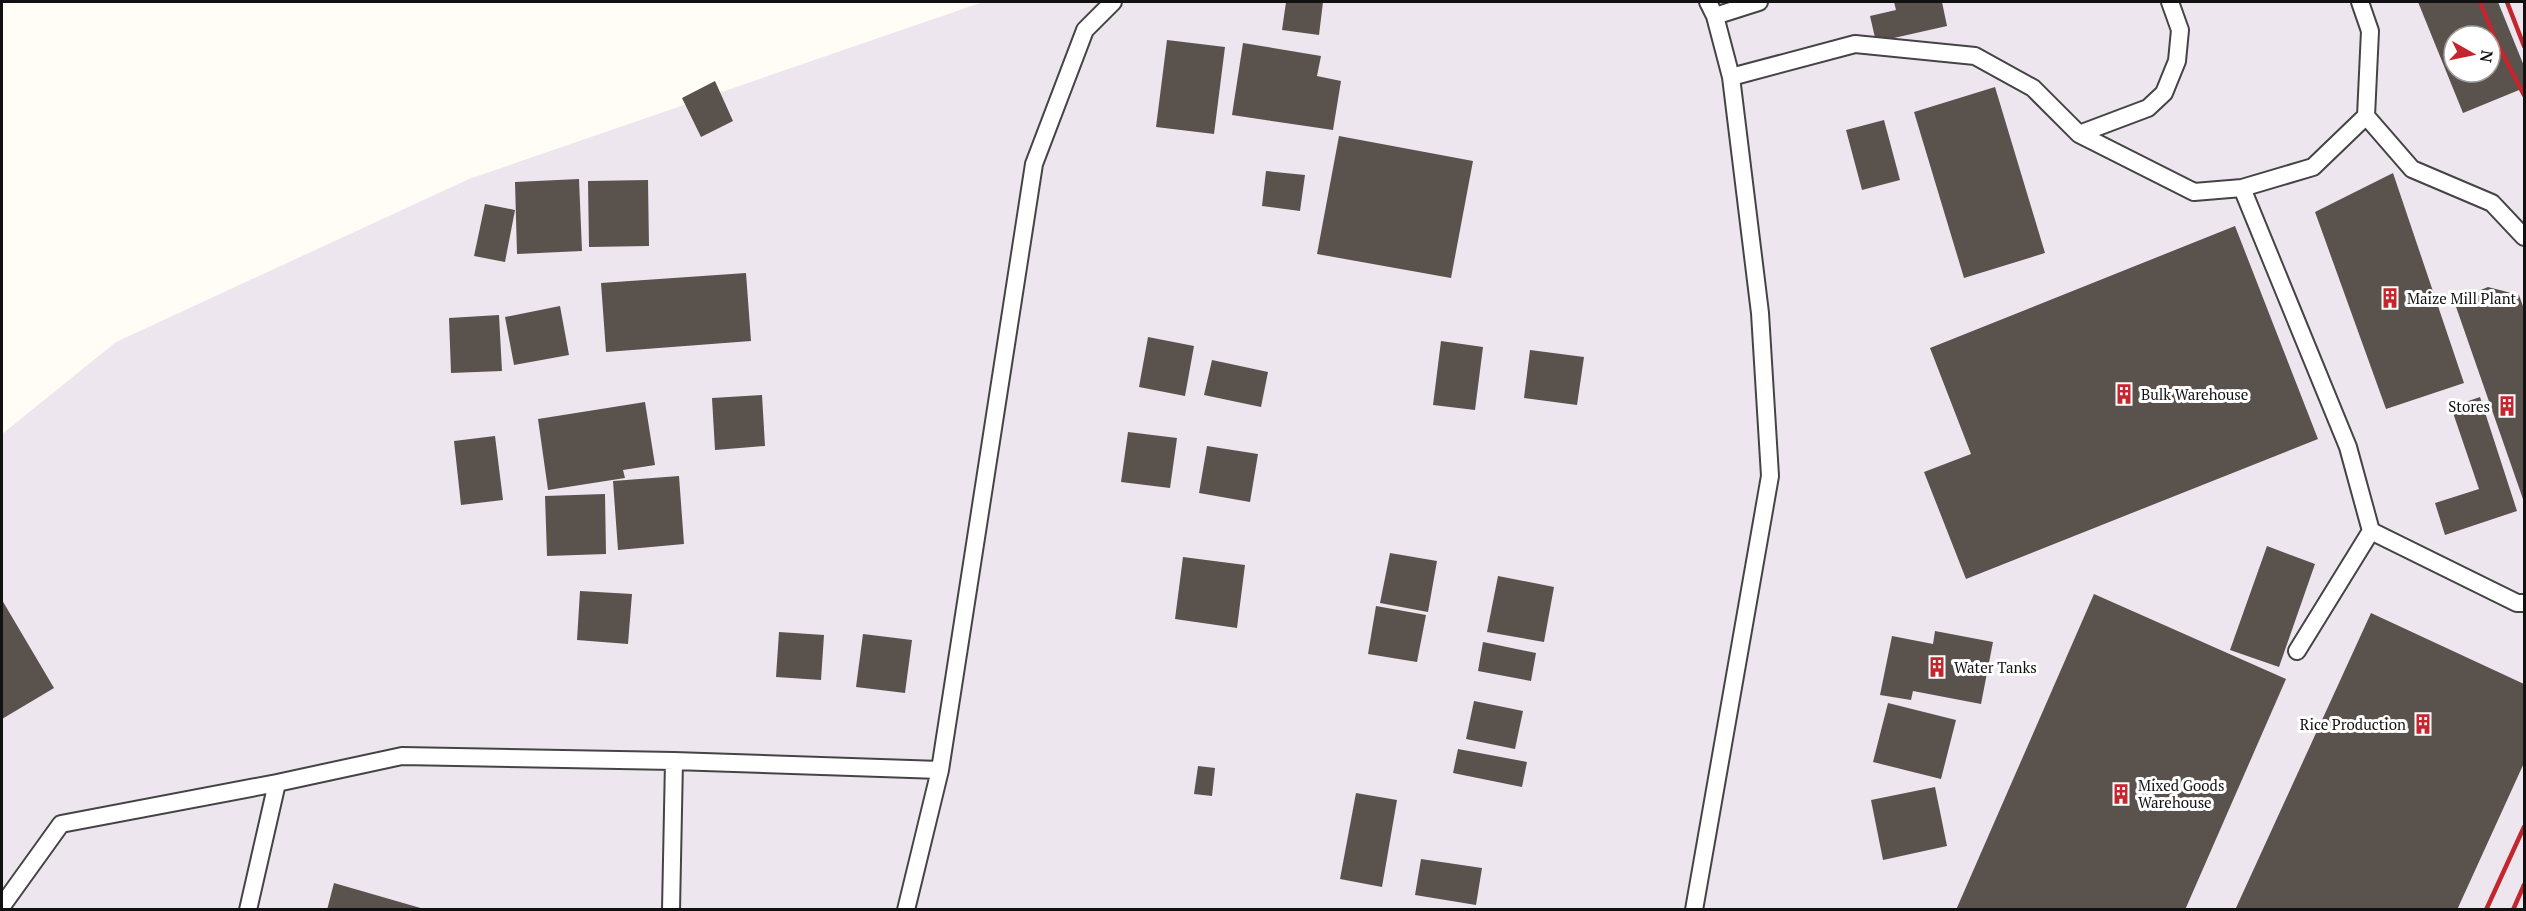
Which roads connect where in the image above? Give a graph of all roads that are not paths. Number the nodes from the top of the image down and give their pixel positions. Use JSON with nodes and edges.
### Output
{"nodes":[{"id":1,"x":1113,"y":2,"type":"edge"},
{"id":2,"x":1759,"y":2,"type":"edge"},
{"id":3,"x":2170,"y":2,"type":"edge"},
{"id":4,"x":2360,"y":2,"type":"edge"},
{"id":5,"x":1711,"y":9,"type":"edge"},
{"id":6,"x":1731,"y":77,"type":"junction"},
{"id":7,"x":2366,"y":116,"type":"junction"},
{"id":8,"x":2079,"y":134,"type":"junction"},
{"id":9,"x":2242,"y":188,"type":"junction"},
{"id":10,"x":2524,"y":237,"type":"edge"},
{"id":11,"x":2371,"y":531,"type":"junction"},
{"id":12,"x":2524,"y":603,"type":"edge"},
{"id":13,"x":2297,"y":651,"type":"dead end"},
{"id":14,"x":674,"y":761,"type":"junction"},
{"id":15,"x":939,"y":770,"type":"junction"},
{"id":16,"x":277,"y":783,"type":"junction"},
{"id":17,"x":2,"y":906,"type":"edge"},
{"id":18,"x":248,"y":909,"type":"edge"},
{"id":19,"x":671,"y":909,"type":"edge"},
{"id":20,"x":906,"y":909,"type":"edge"},
{"id":21,"x":1694,"y":909,"type":"edge"}],
"edges":[{"from":1,"to":15,"type":"lane"},
{"from":2,"to":5,"type":"lane"},
{"from":3,"to":8,"type":"lane"},
{"from":4,"to":7,"type":"lane"},
{"from":5,"to":6,"type":"lane"},
{"from":6,"to":8,"type":"lane"},
{"from":6,"to":21,"type":"lane"},
{"from":7,"to":9,"type":"lane"},
{"from":7,"to":10,"type":"lane"},
{"from":8,"to":9,"type":"lane"},
{"from":9,"to":11,"type":"lane"},
{"from":11,"to":12,"type":"lane"},
{"from":11,"to":13,"type":"lane"},
{"from":14,"to":15,"type":"lane"},
{"from":14,"to":16,"type":"lane"},
{"from":14,"to":19,"type":"lane"},
{"from":15,"to":20,"type":"lane"},
{"from":16,"to":17,"type":"lane"},
{"from":16,"to":18,"type":"lane"}]}
